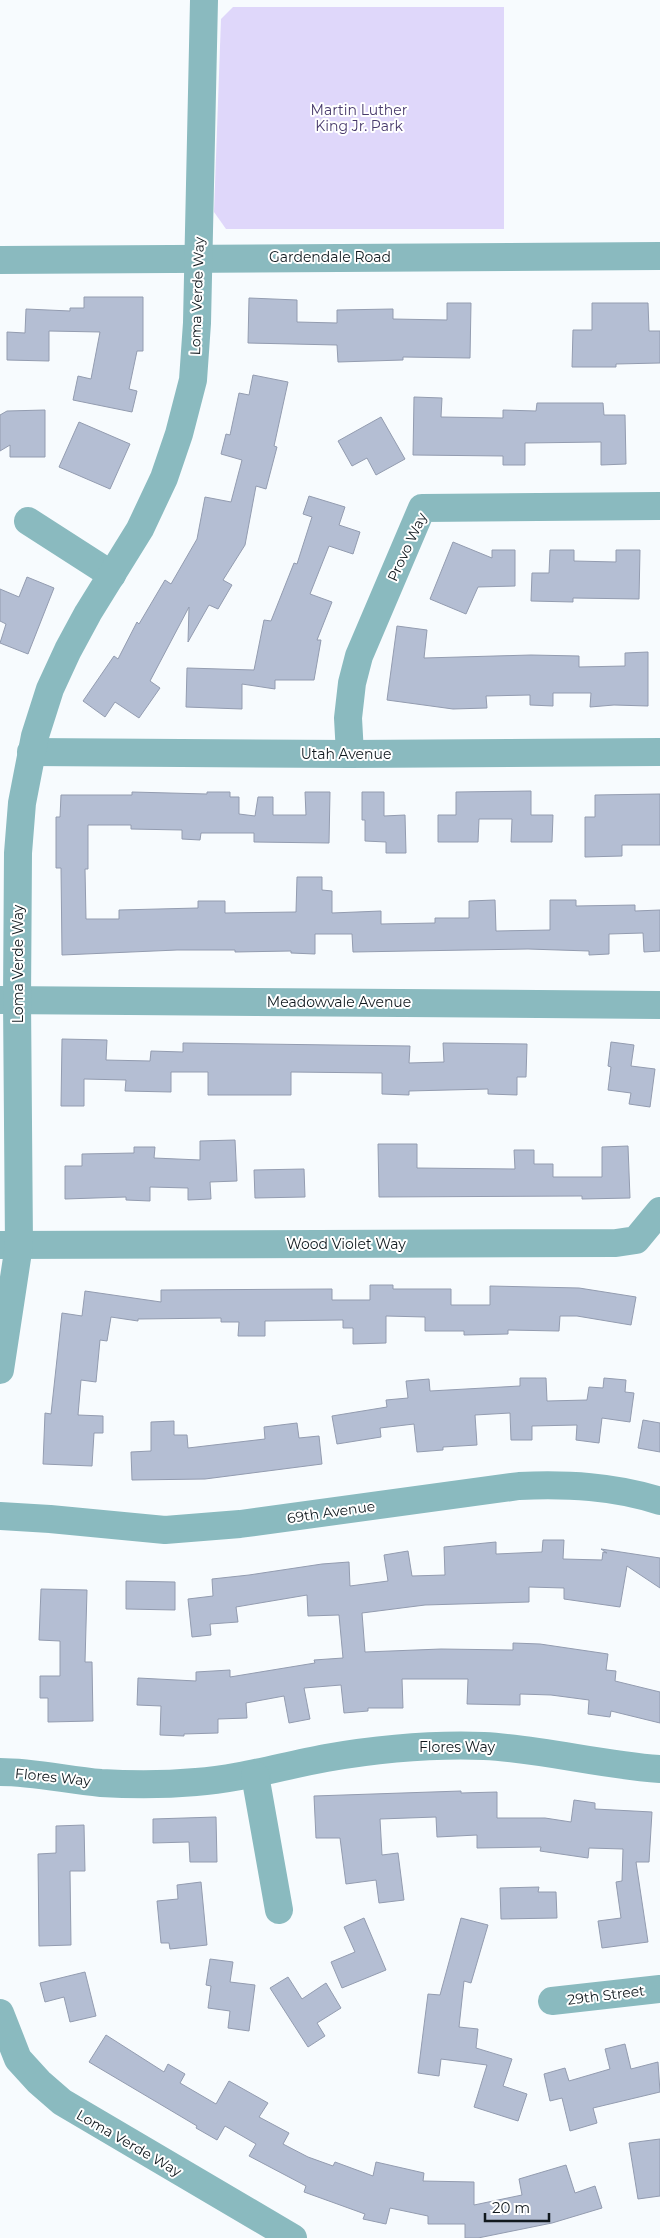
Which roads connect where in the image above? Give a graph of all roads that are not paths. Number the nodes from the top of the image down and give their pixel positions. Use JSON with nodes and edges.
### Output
{"nodes":[{"id":1,"x":204,"y":0,"type":"edge"},
{"id":2,"x":660,"y":256,"type":"edge"},
{"id":3,"x":198,"y":257,"type":"junction"},
{"id":4,"x":0,"y":260,"type":"edge"},
{"id":5,"x":660,"y":506,"type":"edge"},
{"id":6,"x":28,"y":521,"type":"dead end"},
{"id":7,"x":112,"y":575,"type":"junction"},
{"id":8,"x":31,"y":752,"type":"junction"},
{"id":9,"x":660,"y":752,"type":"edge"},
{"id":10,"x":350,"y":754,"type":"junction"},
{"id":11,"x":9,"y":1000,"type":"edge"},
{"id":12,"x":660,"y":1005,"type":"edge"},
{"id":13,"x":660,"y":1211,"type":"edge"},
{"id":14,"x":10,"y":1245,"type":"edge"},
{"id":15,"x":0,"y":1370,"type":"edge"},
{"id":16,"x":660,"y":1501,"type":"edge"},
{"id":17,"x":0,"y":1516,"type":"edge"},
{"id":18,"x":660,"y":1769,"type":"edge"},
{"id":19,"x":0,"y":1772,"type":"edge"},
{"id":20,"x":254,"y":1775,"type":"junction"},
{"id":21,"x":279,"y":1910,"type":"dead end"},
{"id":22,"x":660,"y":1989,"type":"edge"},
{"id":23,"x":552,"y":2002,"type":"dead end"},
{"id":24,"x":0,"y":2013,"type":"edge"},
{"id":25,"x":9,"y":2065,"type":"edge"},
{"id":26,"x":293,"y":2238,"type":"edge"}],
"edges":[{"from":1,"to":3,"type":"street","name":"Loma Verde Way"},
{"from":2,"to":3,"type":"street","name":"Gardendale Road"},
{"from":3,"to":4,"type":"street","name":"Gardendale Road"},
{"from":3,"to":7,"type":"street","name":"Loma Verde Way"},
{"from":5,"to":10,"type":"street","name":"Provo Way"},
{"from":6,"to":7,"type":"street"},
{"from":7,"to":8,"type":"street","name":"Loma Verde Way"},
{"from":8,"to":10,"type":"street","name":"Utah Avenue"},
{"from":8,"to":11,"type":"street","name":"Loma Verde Way"},
{"from":9,"to":10,"type":"street","name":"Utah Avenue"},
{"from":11,"to":12,"type":"street","name":"Meadowvale Avenue"},
{"from":11,"to":14,"type":"street","name":"Loma Verde Way"},
{"from":13,"to":14,"type":"street","name":"Wood Violet Way"},
{"from":14,"to":15,"type":"street","name":"Loma Verde Way"},
{"from":16,"to":17,"type":"street","name":"69th Avenue"},
{"from":18,"to":20,"type":"street","name":"Flores Way"},
{"from":19,"to":20,"type":"street","name":"Flores Way"},
{"from":20,"to":21,"type":"street"},
{"from":22,"to":23,"type":"street","name":"29th Street"},
{"from":24,"to":25,"type":"street","name":"Loma Verde Way"},
{"from":25,"to":26,"type":"street","name":"Loma Verde Way"}]}
